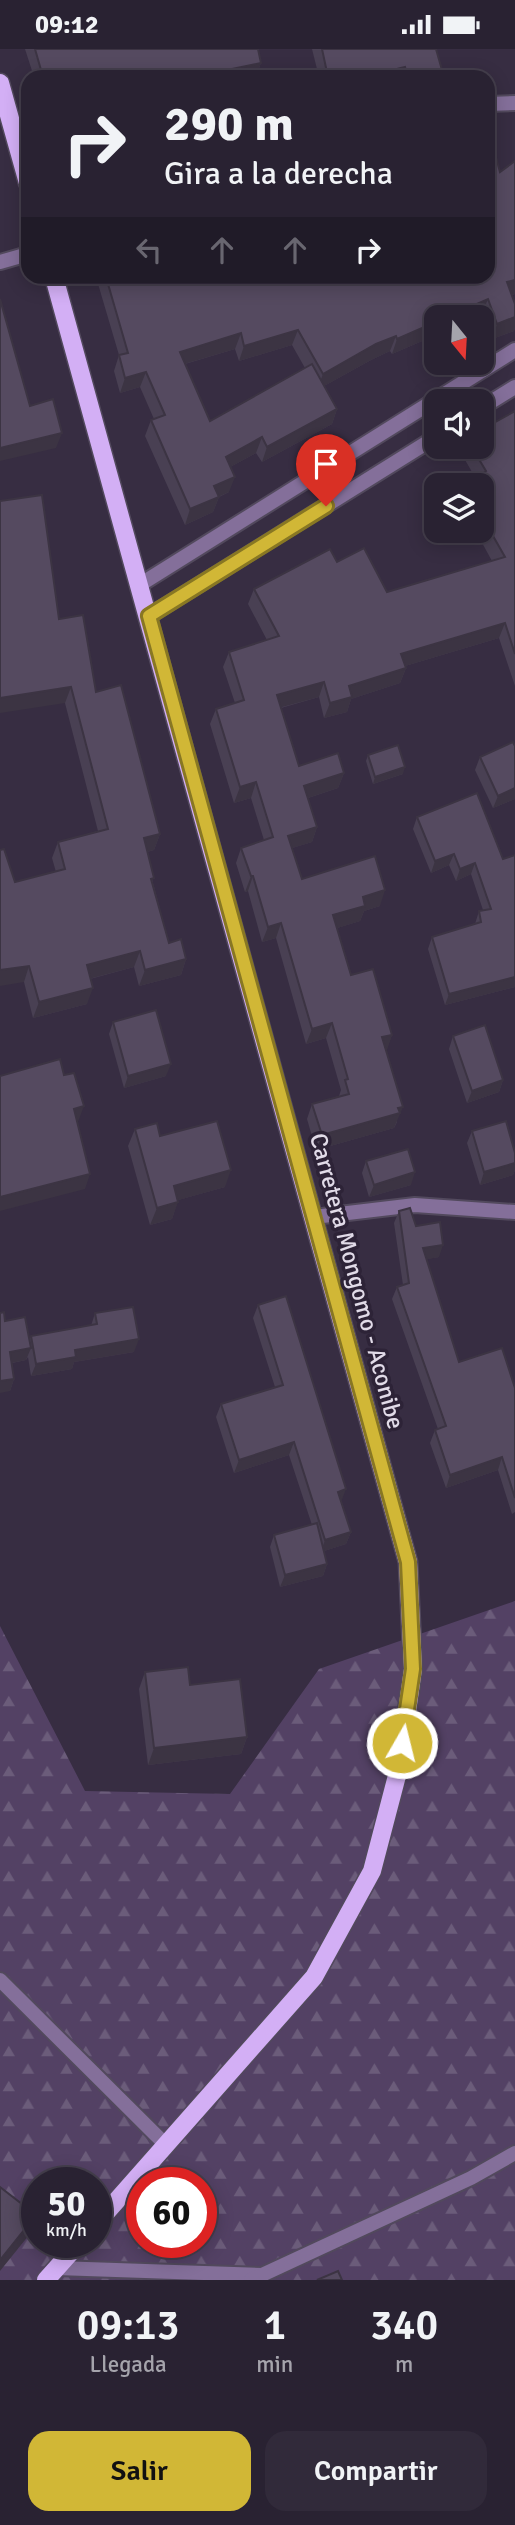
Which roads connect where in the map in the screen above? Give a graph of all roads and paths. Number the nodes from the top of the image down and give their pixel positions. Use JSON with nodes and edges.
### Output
{"nodes":[{"id":1,"x":0,"y":83,"type":"edge"},
{"id":2,"x":515,"y":103,"type":"edge"},
{"id":3,"x":495,"y":104,"type":"edge"},
{"id":4,"x":21,"y":158,"type":"edge"},
{"id":5,"x":21,"y":256,"type":"edge"},
{"id":6,"x":0,"y":262,"type":"edge"},
{"id":7,"x":56,"y":284,"type":"edge"},
{"id":8,"x":515,"y":350,"type":"edge"},
{"id":9,"x":515,"y":387,"type":"edge"},
{"id":10,"x":494,"y":400,"type":"edge"},
{"id":11,"x":424,"y":444,"type":"edge"},
{"id":12,"x":141,"y":585,"type":"junction"},
{"id":13,"x":149,"y":616,"type":"junction"},
{"id":14,"x":515,"y":1212,"type":"edge"},
{"id":15,"x":314,"y":1217,"type":"junction"},
{"id":16,"x":0,"y":1980,"type":"edge"},
{"id":17,"x":166,"y":2145,"type":"junction"},
{"id":18,"x":515,"y":2153,"type":"edge"},
{"id":19,"x":112,"y":2206,"type":"edge"},
{"id":20,"x":66,"y":2258,"type":"edge"},
{"id":21,"x":51,"y":2274,"type":"edge"},
{"id":22,"x":257,"y":2277,"type":"edge"}],
"edges":[{"from":1,"to":4,"type":"main road"},
{"from":2,"to":3,"type":"street"},
{"from":5,"to":6,"type":"street"},
{"from":7,"to":12,"type":"main road","name":"Carretera Mongomo - Aconibe"},
{"from":8,"to":12,"type":"street"},
{"from":9,"to":10,"type":"street"},
{"from":11,"to":13,"type":"street"},
{"from":12,"to":13,"type":"main road","name":"Carretera Mongomo - Aconibe"},
{"from":13,"to":15,"type":"main road","name":"Carretera Mongomo - Aconibe"},
{"from":14,"to":15,"type":"street"},
{"from":15,"to":17,"type":"main road","name":"Carretera Mongomo - Aconibe"},
{"from":16,"to":17,"type":"street"},
{"from":17,"to":19,"type":"main road","name":"Carretera Mongomo - Aconibe"},
{"from":18,"to":22,"type":"street"},
{"from":20,"to":21,"type":"main road"},
{"from":21,"to":22,"type":"street"}]}
